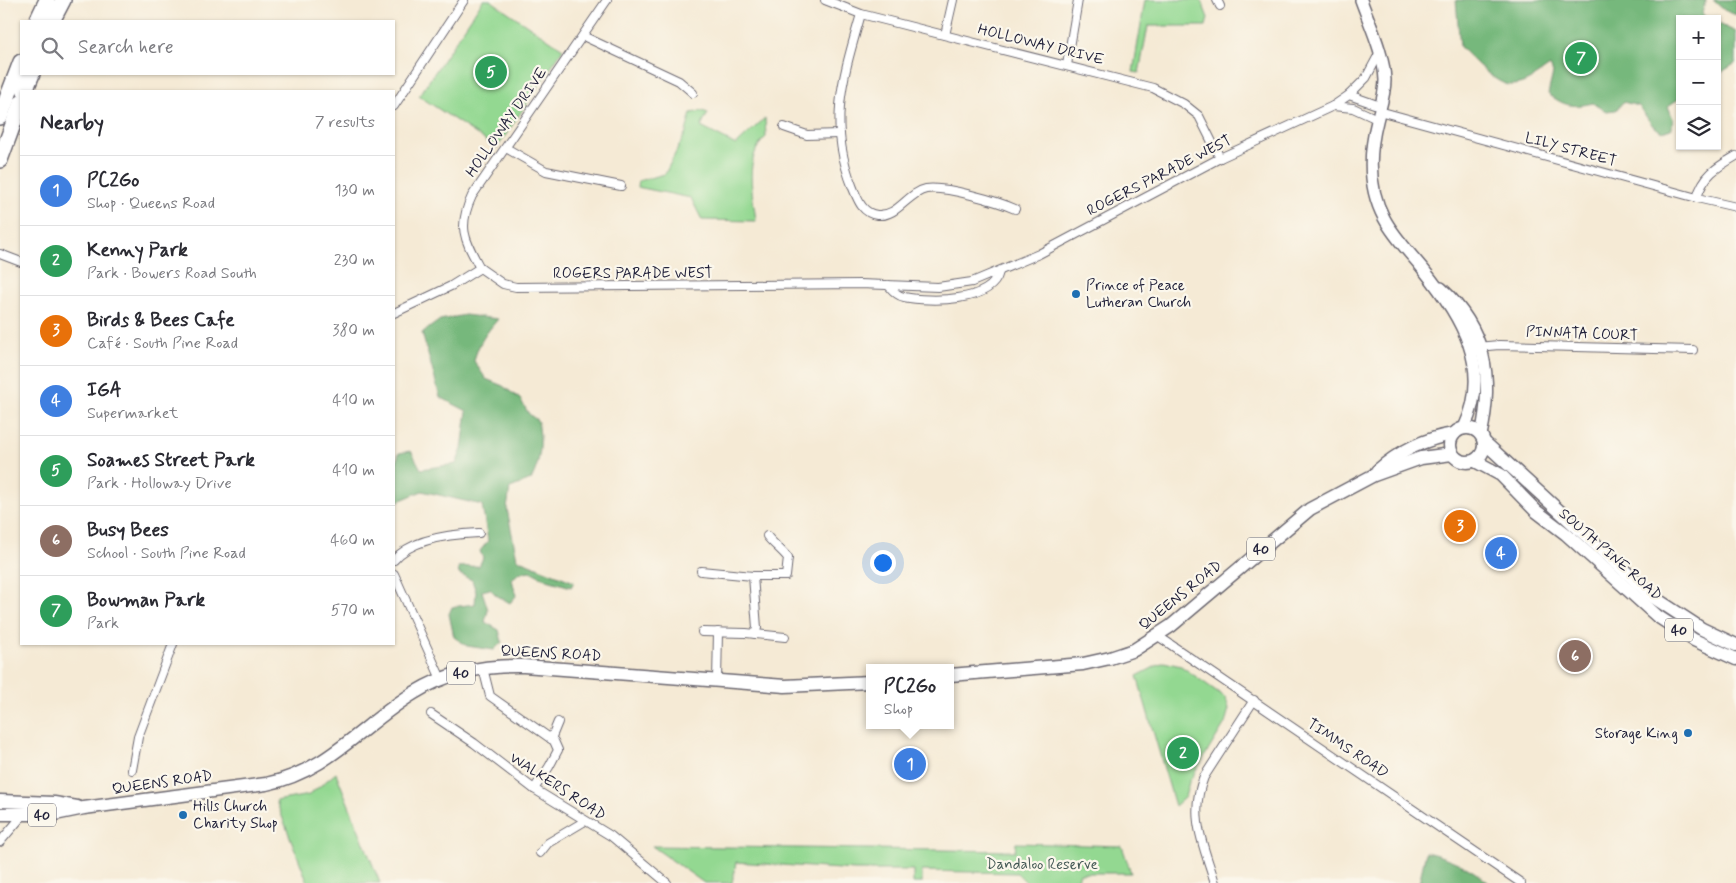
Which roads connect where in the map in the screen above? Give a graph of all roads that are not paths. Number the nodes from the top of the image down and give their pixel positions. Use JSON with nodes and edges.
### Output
{"nodes":[{"id":1,"x":47,"y":0,"type":"edge"},
{"id":2,"x":63,"y":0,"type":"edge"},
{"id":3,"x":464,"y":0,"type":"edge"},
{"id":4,"x":607,"y":0,"type":"edge"},
{"id":5,"x":825,"y":0,"type":"edge"},
{"id":6,"x":953,"y":0,"type":"edge"},
{"id":7,"x":1078,"y":0,"type":"edge"},
{"id":8,"x":1361,"y":0,"type":"edge"},
{"id":9,"x":861,"y":14,"type":"junction"},
{"id":10,"x":37,"y":20,"type":"edge"},
{"id":11,"x":53,"y":20,"type":"edge"},
{"id":12,"x":945,"y":35,"type":"junction"},
{"id":13,"x":583,"y":36,"type":"junction"},
{"id":14,"x":1379,"y":54,"type":"junction"},
{"id":15,"x":20,"y":65,"type":"edge"},
{"id":16,"x":1067,"y":66,"type":"junction"},
{"id":17,"x":32,"y":75,"type":"edge"},
{"id":18,"x":26,"y":90,"type":"edge"},
{"id":19,"x":693,"y":93,"type":"dead end"},
{"id":20,"x":1349,"y":95,"type":"junction"},
{"id":21,"x":10,"y":97,"type":"edge"},
{"id":22,"x":395,"y":104,"type":"edge"},
{"id":23,"x":1333,"y":106,"type":"junction"},
{"id":24,"x":1379,"y":112,"type":"junction"},
{"id":25,"x":0,"y":117,"type":"edge"},
{"id":26,"x":784,"y":127,"type":"dead end"},
{"id":27,"x":838,"y":134,"type":"junction"},
{"id":28,"x":506,"y":148,"type":"junction"},
{"id":29,"x":1736,"y":156,"type":"edge"},
{"id":30,"x":1220,"y":158,"type":"junction"},
{"id":31,"x":0,"y":160,"type":"edge"},
{"id":32,"x":621,"y":186,"type":"dead end"},
{"id":33,"x":1697,"y":198,"type":"junction"},
{"id":34,"x":1736,"y":207,"type":"edge"},
{"id":35,"x":1015,"y":209,"type":"dead end"},
{"id":36,"x":0,"y":254,"type":"edge"},
{"id":37,"x":20,"y":262,"type":"edge"},
{"id":38,"x":480,"y":268,"type":"junction"},
{"id":39,"x":999,"y":272,"type":"junction"},
{"id":40,"x":888,"y":286,"type":"junction"},
{"id":41,"x":395,"y":313,"type":"edge"},
{"id":42,"x":1476,"y":347,"type":"junction"},
{"id":43,"x":1692,"y":350,"type":"dead end"},
{"id":44,"x":1459,"y":431,"type":"junction"},
{"id":45,"x":1483,"y":438,"type":"junction"},
{"id":46,"x":1452,"y":454,"type":"junction"},
{"id":47,"x":1475,"y":461,"type":"junction"},
{"id":48,"x":1374,"y":475,"type":"junction"},
{"id":49,"x":480,"y":533,"type":"dead end"},
{"id":50,"x":768,"y":536,"type":"dead end"},
{"id":51,"x":395,"y":559,"type":"edge"},
{"id":52,"x":701,"y":571,"type":"dead end"},
{"id":53,"x":395,"y":576,"type":"edge"},
{"id":54,"x":753,"y":576,"type":"junction"},
{"id":55,"x":702,"y":632,"type":"dead end"},
{"id":56,"x":718,"y":632,"type":"junction"},
{"id":57,"x":755,"y":634,"type":"junction"},
{"id":58,"x":1158,"y":636,"type":"junction"},
{"id":59,"x":785,"y":637,"type":"dead end"},
{"id":60,"x":173,"y":645,"type":"edge"},
{"id":61,"x":1736,"y":645,"type":"edge"},
{"id":62,"x":1736,"y":659,"type":"edge"},
{"id":63,"x":483,"y":668,"type":"junction"},
{"id":64,"x":954,"y":675,"type":"edge"},
{"id":65,"x":441,"y":679,"type":"junction"},
{"id":66,"x":717,"y":681,"type":"junction"},
{"id":67,"x":866,"y":682,"type":"edge"},
{"id":68,"x":1254,"y":700,"type":"junction"},
{"id":69,"x":430,"y":714,"type":"dead end"},
{"id":70,"x":558,"y":722,"type":"dead end"},
{"id":71,"x":551,"y":739,"type":"junction"},
{"id":72,"x":132,"y":770,"type":"dead end"},
{"id":73,"x":534,"y":789,"type":"junction"},
{"id":74,"x":0,"y":802,"type":"edge"},
{"id":75,"x":84,"y":808,"type":"junction"},
{"id":76,"x":0,"y":814,"type":"edge"},
{"id":77,"x":23,"y":815,"type":"junction"},
{"id":78,"x":585,"y":821,"type":"junction"},
{"id":79,"x":0,"y":842,"type":"edge"},
{"id":80,"x":540,"y":853,"type":"dead end"},
{"id":81,"x":667,"y":883,"type":"edge"},
{"id":82,"x":1215,"y":883,"type":"edge"},
{"id":83,"x":1521,"y":883,"type":"edge"}],
"edges":[{"from":1,"to":10,"type":"highway"},
{"from":2,"to":11,"type":"highway"},
{"from":3,"to":22,"type":"street"},
{"from":4,"to":13,"type":"street","name":"HOLLOWAY DRIVE"},
{"from":5,"to":9,"type":"street","name":"HOLLOWAY DRIVE"},
{"from":6,"to":12,"type":"street"},
{"from":7,"to":16,"type":"street"},
{"from":8,"to":14,"type":"main road"},
{"from":9,"to":12,"type":"street","name":"HOLLOWAY DRIVE"},
{"from":9,"to":27,"type":"street"},
{"from":12,"to":16,"type":"street","name":"HOLLOWAY DRIVE"},
{"from":13,"to":19,"type":"street"},
{"from":13,"to":28,"type":"street","name":"HOLLOWAY DRIVE"},
{"from":14,"to":20,"type":"street","name":"ROGERS PARADE WEST"},
{"from":14,"to":24,"type":"main road"},
{"from":15,"to":21,"type":"highway"},
{"from":16,"to":30,"type":"street","name":"HOLLOWAY DRIVE"},
{"from":17,"to":18,"type":"highway"},
{"from":20,"to":23,"type":"street","name":"ROGERS PARADE WEST"},
{"from":20,"to":24,"type":"street"},
{"from":21,"to":25,"type":"highway"},
{"from":21,"to":31,"type":"highway"},
{"from":23,"to":24,"type":"street"},
{"from":23,"to":30,"type":"street","name":"ROGERS PARADE WEST"},
{"from":24,"to":33,"type":"street","name":"LILY STREET"},
{"from":24,"to":42,"type":"main road"},
{"from":26,"to":27,"type":"street"},
{"from":27,"to":35,"type":"street"},
{"from":28,"to":32,"type":"street"},
{"from":28,"to":38,"type":"street","name":"HOLLOWAY DRIVE"},
{"from":29,"to":33,"type":"street"},
{"from":30,"to":39,"type":"street","name":"ROGERS PARADE WEST"},
{"from":33,"to":34,"type":"street","name":"LILY STREET"},
{"from":36,"to":37,"type":"street"},
{"from":38,"to":40,"type":"street","name":"ROGERS PARADE WEST"},
{"from":38,"to":41,"type":"street"},
{"from":39,"to":40,"type":"street","name":"ROGERS PARADE WEST"},
{"from":39,"to":40,"type":"street","name":"ROGERS PARADE WEST"},
{"from":42,"to":43,"type":"street","name":"PINNATA COURT"},
{"from":42,"to":44,"type":"main road"},
{"from":42,"to":45,"type":"main road"},
{"from":44,"to":45,"type":"main road","number":"40"},
{"from":44,"to":46,"type":"main road"},
{"from":44,"to":48,"type":"main road","name":"QUEENS ROAD","number":"40"},
{"from":45,"to":47,"type":"main road"},
{"from":45,"to":61,"type":"main road","name":"SOUTH PINE ROAD","number":"40"},
{"from":46,"to":47,"type":"main road","number":"40"},
{"from":46,"to":48,"type":"main road","name":"QUEENS ROAD","number":"40"},
{"from":47,"to":62,"type":"main road","name":"SOUTH PINE ROAD","number":"40"},
{"from":48,"to":58,"type":"main road","name":"QUEENS ROAD","number":"40"},
{"from":49,"to":51,"type":"street"},
{"from":50,"to":54,"type":"street"},
{"from":52,"to":54,"type":"street"},
{"from":53,"to":65,"type":"street"},
{"from":54,"to":57,"type":"street"},
{"from":55,"to":56,"type":"street"},
{"from":56,"to":57,"type":"street"},
{"from":56,"to":66,"type":"street"},
{"from":57,"to":59,"type":"street"},
{"from":58,"to":64,"type":"main road","name":"QUEENS ROAD","number":"40"},
{"from":58,"to":68,"type":"street","name":"TIMMS ROAD"},
{"from":60,"to":72,"type":"street"},
{"from":63,"to":65,"type":"main road","name":"QUEENS ROAD","number":"40"},
{"from":63,"to":66,"type":"main road","name":"QUEENS ROAD","number":"40"},
{"from":63,"to":71,"type":"street"},
{"from":65,"to":75,"type":"main road","name":"QUEENS ROAD","number":"40"},
{"from":66,"to":67,"type":"main road","name":"QUEENS ROAD","number":"40"},
{"from":68,"to":82,"type":"street"},
{"from":68,"to":83,"type":"street","name":"TIMMS ROAD"},
{"from":69,"to":73,"type":"street","name":"WALKERS ROAD"},
{"from":70,"to":71,"type":"street"},
{"from":71,"to":73,"type":"street"},
{"from":73,"to":78,"type":"street","name":"WALKERS ROAD"},
{"from":74,"to":75,"type":"main road","name":"QUEENS ROAD","number":"40"},
{"from":75,"to":77,"type":"main road","name":"QUEENS ROAD","number":"40"},
{"from":76,"to":77,"type":"main road","name":"QUEENS ROAD","number":"40"},
{"from":77,"to":79,"type":"street"},
{"from":78,"to":80,"type":"street"},
{"from":78,"to":81,"type":"street","name":"WALKERS ROAD"}]}
